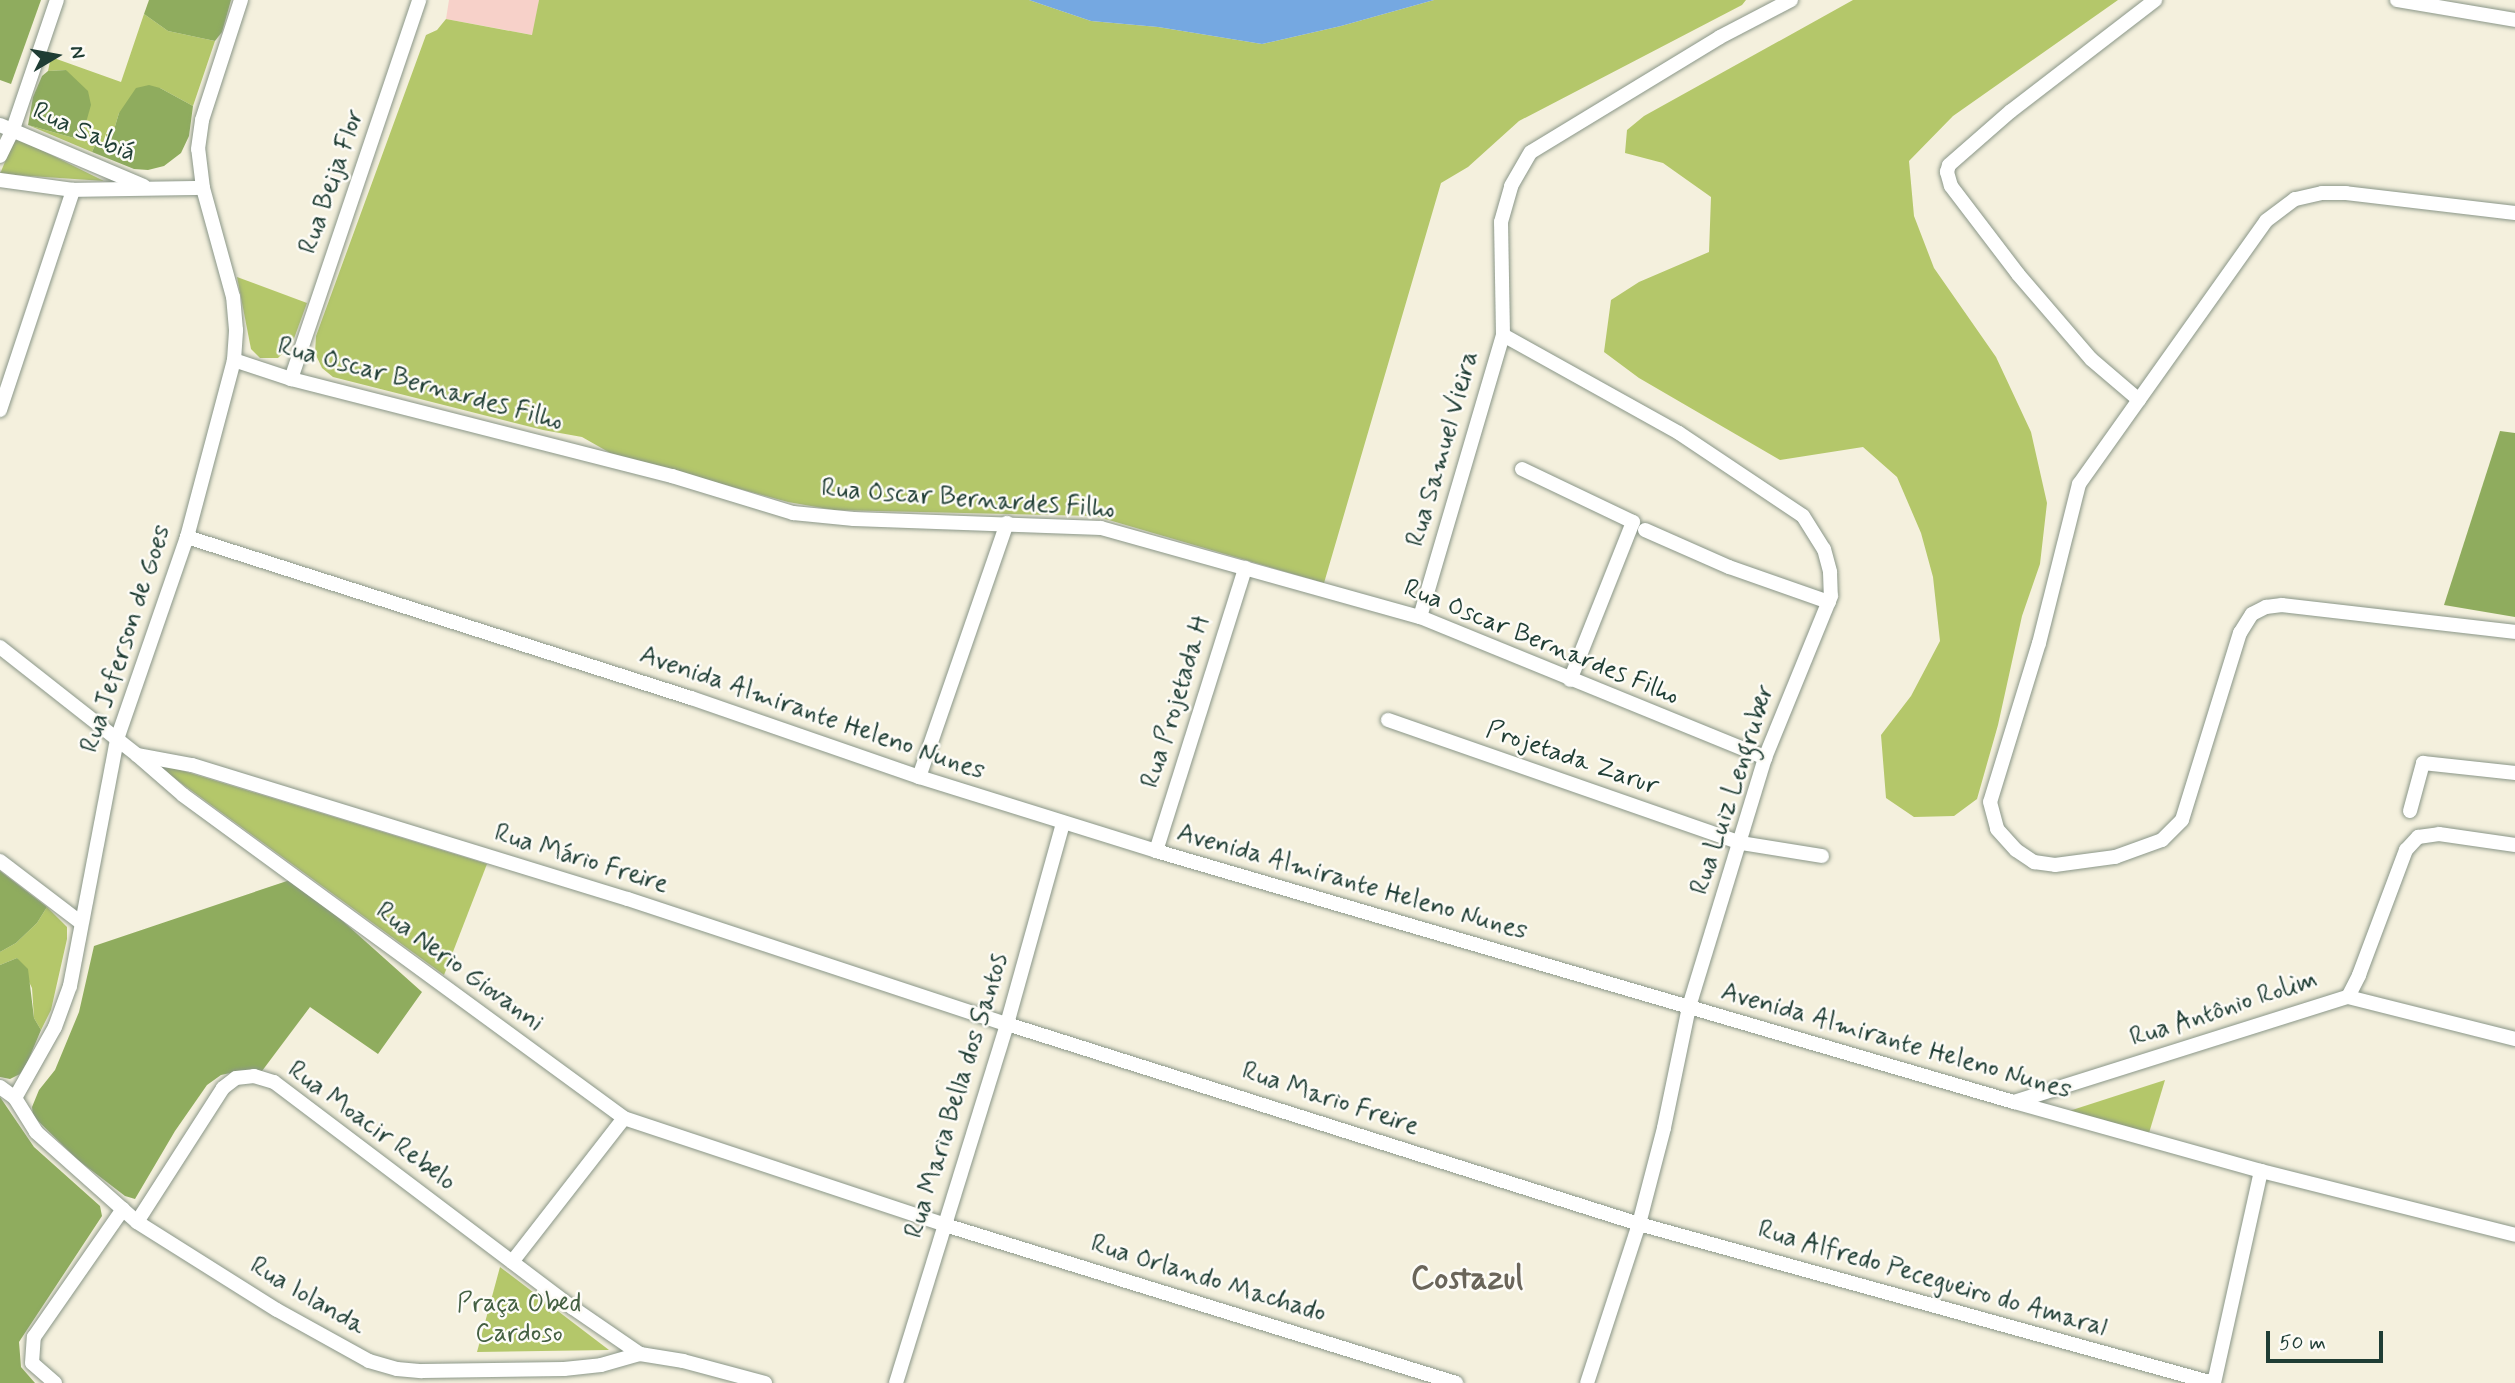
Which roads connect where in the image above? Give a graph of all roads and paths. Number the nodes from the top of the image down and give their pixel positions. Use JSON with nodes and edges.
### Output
{"nodes":[{"id":1,"x":57,"y":0,"type":"edge"},
{"id":2,"x":241,"y":0,"type":"edge"},
{"id":3,"x":419,"y":0,"type":"edge"},
{"id":4,"x":1791,"y":0,"type":"edge"},
{"id":5,"x":2155,"y":0,"type":"edge"},
{"id":6,"x":2397,"y":0,"type":"edge"},
{"id":7,"x":2515,"y":14,"type":"edge"},
{"id":8,"x":2499,"y":16,"type":"junction"},
{"id":9,"x":2515,"y":20,"type":"edge"},
{"id":10,"x":7,"y":127,"type":"edge"},
{"id":11,"x":0,"y":156,"type":"edge"},
{"id":12,"x":0,"y":180,"type":"edge"},
{"id":13,"x":148,"y":188,"type":"junction"},
{"id":14,"x":203,"y":188,"type":"junction"},
{"id":15,"x":73,"y":190,"type":"junction"},
{"id":16,"x":2515,"y":213,"type":"edge"},
{"id":17,"x":1503,"y":335,"type":"junction"},
{"id":18,"x":234,"y":360,"type":"junction"},
{"id":19,"x":291,"y":379,"type":"junction"},
{"id":20,"x":2138,"y":400,"type":"junction"},
{"id":21,"x":0,"y":410,"type":"edge"},
{"id":22,"x":1522,"y":469,"type":"dead end"},
{"id":23,"x":1007,"y":523,"type":"junction"},
{"id":24,"x":1645,"y":530,"type":"dead end"},
{"id":25,"x":187,"y":537,"type":"junction"},
{"id":26,"x":1245,"y":568,"type":"junction"},
{"id":27,"x":1829,"y":602,"type":"junction"},
{"id":28,"x":1420,"y":617,"type":"junction"},
{"id":29,"x":2515,"y":632,"type":"edge"},
{"id":30,"x":0,"y":647,"type":"edge"},
{"id":31,"x":1570,"y":680,"type":"junction"},
{"id":32,"x":1388,"y":720,"type":"dead end"},
{"id":33,"x":117,"y":738,"type":"junction"},
{"id":34,"x":137,"y":755,"type":"junction"},
{"id":35,"x":1765,"y":758,"type":"junction"},
{"id":36,"x":2515,"y":773,"type":"edge"},
{"id":37,"x":919,"y":777,"type":"junction"},
{"id":38,"x":2410,"y":811,"type":"dead end"},
{"id":39,"x":1063,"y":823,"type":"junction"},
{"id":40,"x":1741,"y":843,"type":"junction"},
{"id":41,"x":2515,"y":845,"type":"edge"},
{"id":42,"x":1156,"y":851,"type":"junction"},
{"id":43,"x":1822,"y":856,"type":"dead end"},
{"id":44,"x":0,"y":861,"type":"edge"},
{"id":45,"x":80,"y":922,"type":"junction"},
{"id":46,"x":2348,"y":997,"type":"junction"},
{"id":47,"x":1689,"y":1007,"type":"junction"},
{"id":48,"x":1007,"y":1024,"type":"junction"},
{"id":49,"x":2515,"y":1039,"type":"edge"},
{"id":50,"x":0,"y":1087,"type":"edge"},
{"id":51,"x":15,"y":1098,"type":"junction"},
{"id":52,"x":2014,"y":1102,"type":"junction"},
{"id":53,"x":624,"y":1118,"type":"junction"},
{"id":54,"x":2261,"y":1171,"type":"junction"},
{"id":55,"x":123,"y":1209,"type":"junction"},
{"id":56,"x":136,"y":1222,"type":"junction"},
{"id":57,"x":1639,"y":1224,"type":"junction"},
{"id":58,"x":945,"y":1225,"type":"junction"},
{"id":59,"x":2515,"y":1235,"type":"edge"},
{"id":60,"x":512,"y":1262,"type":"junction"},
{"id":61,"x":640,"y":1354,"type":"junction"},
{"id":62,"x":55,"y":1383,"type":"edge"},
{"id":63,"x":765,"y":1383,"type":"edge"},
{"id":64,"x":896,"y":1383,"type":"edge"},
{"id":65,"x":1455,"y":1383,"type":"edge"},
{"id":66,"x":1587,"y":1383,"type":"edge"},
{"id":67,"x":2213,"y":1383,"type":"edge"}],
"edges":[{"from":1,"to":10,"type":"street"},
{"from":2,"to":14,"type":"street","name":"Rua Jeferson de Goes"},
{"from":3,"to":19,"type":"street","name":"Rua Beija Flor"},
{"from":4,"to":17,"type":"street","name":"Rua Samuel Vieira"},
{"from":5,"to":20,"type":"street"},
{"from":6,"to":8,"type":"street"},
{"from":7,"to":8,"type":"street"},
{"from":8,"to":9,"type":"street"},
{"from":10,"to":11,"type":"street"},
{"from":10,"to":13,"type":"street","name":"Rua Sabiá"},
{"from":12,"to":15,"type":"street"},
{"from":13,"to":14,"type":"street"},
{"from":13,"to":15,"type":"street"},
{"from":14,"to":18,"type":"street","name":"Rua Jeferson de Goes"},
{"from":15,"to":21,"type":"street"},
{"from":16,"to":20,"type":"street"},
{"from":17,"to":27,"type":"street","name":"Rua Luiz Lengruber"},
{"from":17,"to":28,"type":"street","name":"Rua Samuel Vieira"},
{"from":18,"to":19,"type":"street","name":"Rua Oscar Bernardes Filho"},
{"from":18,"to":25,"type":"street","name":"Rua Jeferson de Goes"},
{"from":19,"to":23,"type":"street","name":"Rua Oscar Bernardes Filho"},
{"from":20,"to":29,"type":"street"},
{"from":22,"to":31,"type":"street"},
{"from":23,"to":26,"type":"street","name":"Rua Oscar Bernardes Filho"},
{"from":23,"to":37,"type":"street"},
{"from":24,"to":27,"type":"street"},
{"from":25,"to":33,"type":"street","name":"Rua Jeferson de Goes"},
{"from":25,"to":37,"type":"street","name":"Avenida Almirante Heleno Nunes"},
{"from":26,"to":28,"type":"street","name":"Rua Oscar Bernardes Filho"},
{"from":26,"to":42,"type":"street","name":"Rua Projetada H"},
{"from":27,"to":35,"type":"street","name":"Rua Luiz Lengruber"},
{"from":28,"to":31,"type":"street","name":"Rua Oscar Bernardes Filho"},
{"from":30,"to":33,"type":"street","name":"Rua Nerio Giovanni"},
{"from":31,"to":35,"type":"street","name":"Rua Oscar Bernardes Filho"},
{"from":32,"to":40,"type":"street","name":"Projetada Zarur"},
{"from":33,"to":34,"type":"street","name":"Rua Nerio Giovanni"},
{"from":33,"to":45,"type":"street","name":"Rua Jeferson de Goes"},
{"from":34,"to":48,"type":"street","name":"Rua Mário Freire"},
{"from":34,"to":53,"type":"street","name":"Rua Nerio Giovanni"},
{"from":35,"to":40,"type":"street","name":"Rua Luiz Lengruber"},
{"from":36,"to":38,"type":"street"},
{"from":37,"to":39,"type":"street","name":"Avenida Almirante Heleno Nunes"},
{"from":39,"to":42,"type":"street","name":"Avenida Almirante Heleno Nunes"},
{"from":39,"to":48,"type":"street","name":"Rua Maria Bella dos Santos"},
{"from":40,"to":43,"type":"street","name":"Projetada Zarur"},
{"from":40,"to":47,"type":"street","name":"Rua Luiz Lengruber"},
{"from":41,"to":46,"type":"street","name":"Rua Antônio Rolim"},
{"from":42,"to":47,"type":"street","name":"Avenida Almirante Heleno Nunes"},
{"from":44,"to":45,"type":"street"},
{"from":45,"to":51,"type":"street","name":"Rua Jeferson de Goes"},
{"from":46,"to":49,"type":"street"},
{"from":46,"to":52,"type":"street","name":"Rua Antônio Rolim"},
{"from":47,"to":52,"type":"street","name":"Avenida Almirante Heleno Nunes"},
{"from":47,"to":57,"type":"street","name":"Rua Luiz Lengruber"},
{"from":48,"to":57,"type":"street","name":"Rua Mario Freire"},
{"from":48,"to":58,"type":"street","name":"Rua Maria Bella dos Santos"},
{"from":50,"to":51,"type":"street"},
{"from":51,"to":55,"type":"street","name":"Rua Iolanda"},
{"from":52,"to":54,"type":"street","name":"Avenida Almirante Heleno Nunes"},
{"from":53,"to":58,"type":"street","name":"Rua Nerio Giovanni"},
{"from":53,"to":60,"type":"street"},
{"from":54,"to":59,"type":"street","name":"Avenida Almirante Heleno Nunes"},
{"from":54,"to":67,"type":"street"},
{"from":55,"to":56,"type":"street","name":"Rua Iolanda"},
{"from":55,"to":62,"type":"street"},
{"from":56,"to":60,"type":"street","name":"Rua Moacir Rebelo"},
{"from":56,"to":61,"type":"street","name":"Rua Iolanda"},
{"from":57,"to":66,"type":"street","name":"Rua Luiz Lengruber"},
{"from":57,"to":67,"type":"street","name":"Rua Alfredo Pecegueiro do Amaral"},
{"from":58,"to":64,"type":"street","name":"Rua Maria Bella dos Santos"},
{"from":58,"to":65,"type":"street","name":"Rua Orlando Machado"},
{"from":60,"to":61,"type":"street","name":"Rua Moacir Rebelo"},
{"from":61,"to":63,"type":"street"}]}
